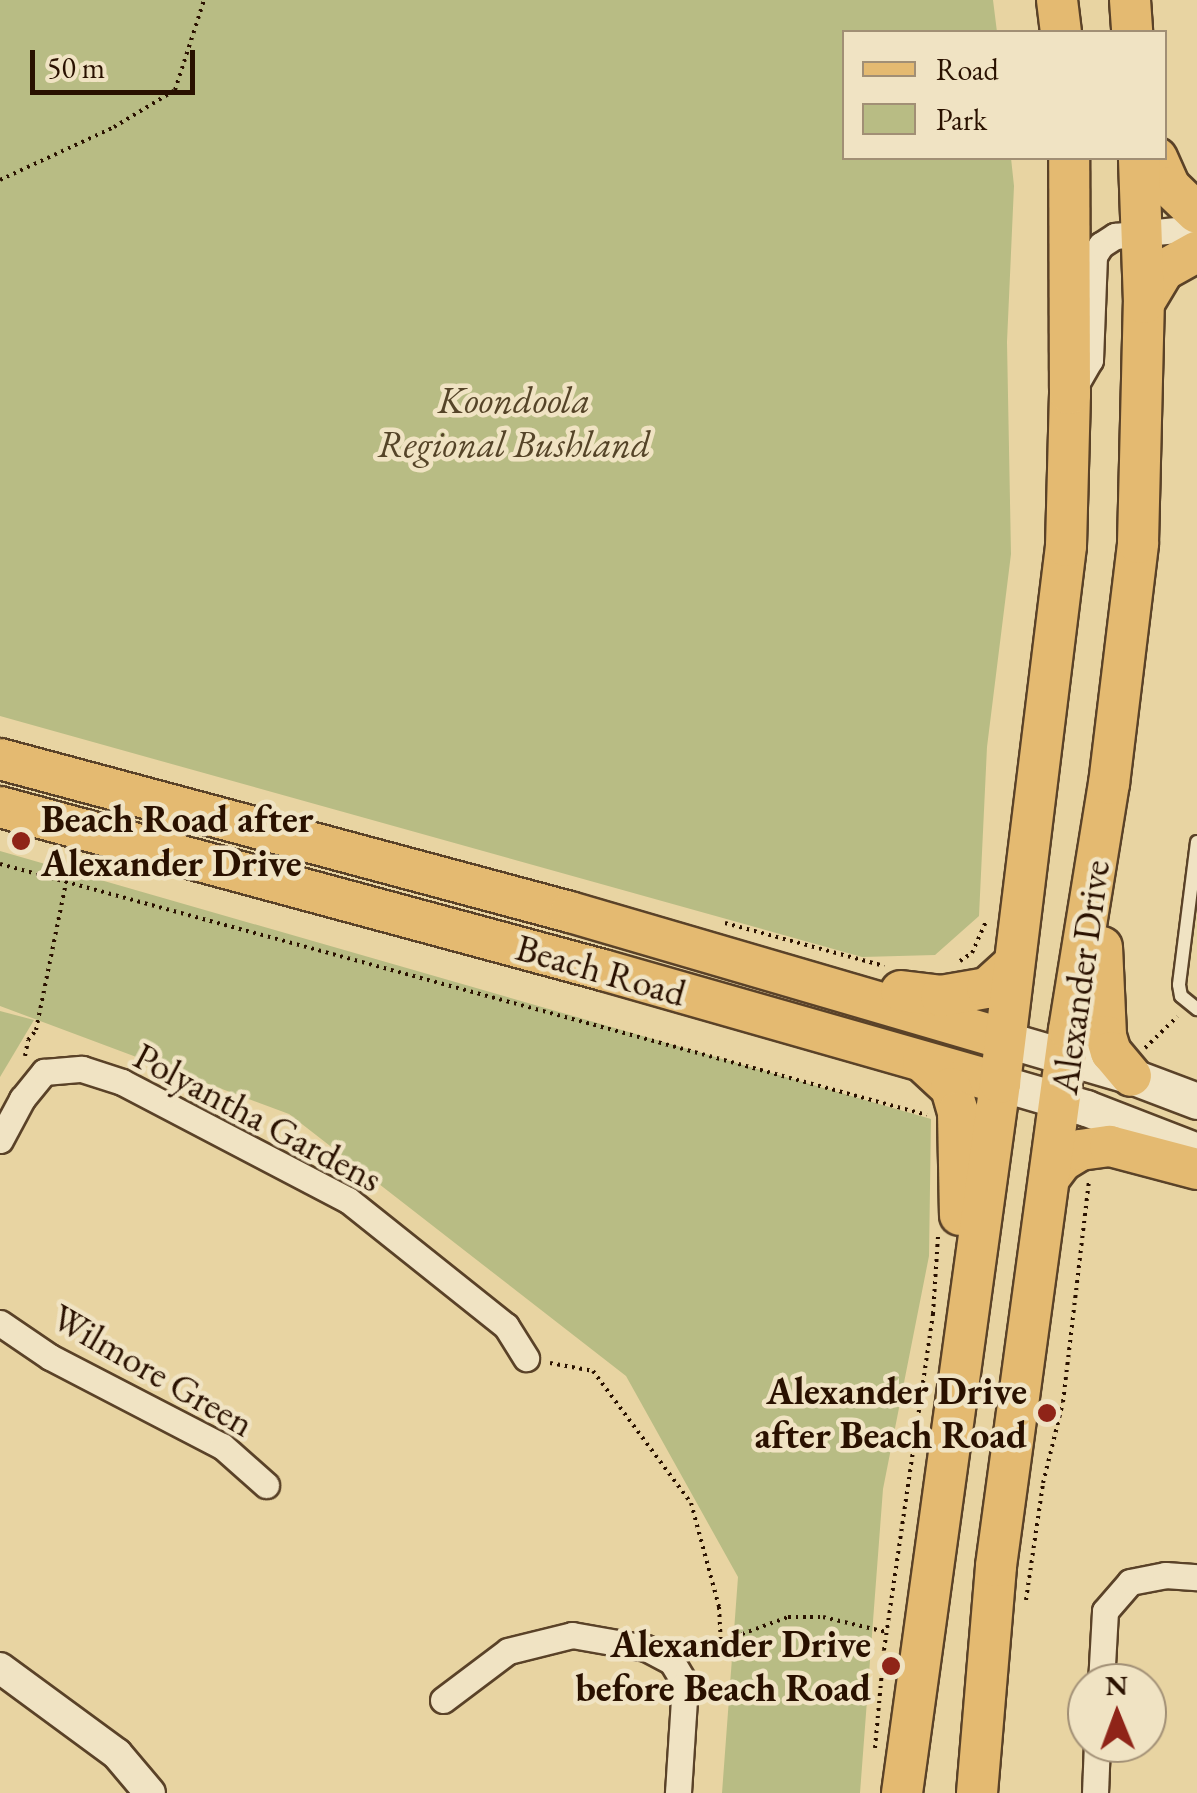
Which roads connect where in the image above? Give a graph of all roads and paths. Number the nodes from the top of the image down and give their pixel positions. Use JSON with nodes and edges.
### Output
{"nodes":[{"id":1,"x":204,"y":0,"type":"edge"},
{"id":2,"x":1057,"y":0,"type":"edge"},
{"id":3,"x":1130,"y":0,"type":"edge"},
{"id":4,"x":1061,"y":30,"type":"edge"},
{"id":5,"x":1132,"y":30,"type":"edge"},
{"id":6,"x":1069,"y":160,"type":"edge"},
{"id":7,"x":1139,"y":160,"type":"edge"},
{"id":8,"x":1157,"y":160,"type":"edge"},
{"id":9,"x":0,"y":180,"type":"edge"},
{"id":10,"x":1197,"y":213,"type":"edge"},
{"id":11,"x":1197,"y":228,"type":"edge"},
{"id":12,"x":1142,"y":232,"type":"junction"},
{"id":13,"x":1197,"y":252,"type":"edge"},
{"id":14,"x":1144,"y":303,"type":"junction"},
{"id":15,"x":1070,"y":394,"type":"junction"},
{"id":16,"x":0,"y":759,"type":"edge"},
{"id":17,"x":1110,"y":784,"type":"junction"},
{"id":18,"x":0,"y":808,"type":"edge"},
{"id":19,"x":1197,"y":842,"type":"edge"},
{"id":20,"x":0,"y":864,"type":"edge"},
{"id":21,"x":66,"y":882,"type":"junction"},
{"id":22,"x":989,"y":912,"type":"dead end"},
{"id":23,"x":726,"y":940,"type":"junction"},
{"id":24,"x":1014,"y":964,"type":"junction"},
{"id":25,"x":893,"y":968,"type":"dead end"},
{"id":26,"x":948,"y":968,"type":"dead end"},
{"id":27,"x":1193,"y":1006,"type":"edge"},
{"id":28,"x":1004,"y":1039,"type":"junction"},
{"id":29,"x":1067,"y":1057,"type":"junction"},
{"id":30,"x":923,"y":1062,"type":"junction"},
{"id":31,"x":1138,"y":1062,"type":"junction"},
{"id":32,"x":21,"y":1072,"type":"dead end"},
{"id":33,"x":1000,"y":1083,"type":"junction"},
{"id":34,"x":1197,"y":1100,"type":"edge"},
{"id":35,"x":1062,"y":1102,"type":"junction"},
{"id":36,"x":932,"y":1128,"type":"dead end"},
{"id":37,"x":0,"y":1140,"type":"edge"},
{"id":38,"x":1197,"y":1151,"type":"edge"},
{"id":39,"x":1197,"y":1169,"type":"edge"},
{"id":40,"x":1090,"y":1170,"type":"dead end"},
{"id":41,"x":1050,"y":1176,"type":"junction"},
{"id":42,"x":938,"y":1226,"type":"dead end"},
{"id":43,"x":0,"y":1324,"type":"edge"},
{"id":44,"x":526,"y":1358,"type":"joint"},
{"id":45,"x":956,"y":1384,"type":"junction"},
{"id":46,"x":266,"y":1485,"type":"dead end"},
{"id":47,"x":1197,"y":1577,"type":"edge"},
{"id":48,"x":1026,"y":1604,"type":"dead end"},
{"id":49,"x":886,"y":1632,"type":"junction"},
{"id":50,"x":721,"y":1642,"type":"junction"},
{"id":51,"x":1102,"y":1663,"type":"edge"},
{"id":52,"x":0,"y":1668,"type":"edge"},
{"id":53,"x":676,"y":1668,"type":"junction"},
{"id":54,"x":443,"y":1700,"type":"dead end"},
{"id":55,"x":875,"y":1748,"type":"dead end"},
{"id":56,"x":1097,"y":1763,"type":"edge"},
{"id":57,"x":150,"y":1793,"type":"edge"},
{"id":58,"x":678,"y":1793,"type":"edge"},
{"id":59,"x":902,"y":1793,"type":"edge"},
{"id":60,"x":977,"y":1793,"type":"edge"},
{"id":61,"x":1095,"y":1793,"type":"edge"}],
"edges":[{"from":1,"to":9,"type":"path"},
{"from":2,"to":4,"type":"main road"},
{"from":3,"to":5,"type":"main road"},
{"from":6,"to":15,"type":"main road","name":"Alexander Drive"},
{"from":7,"to":12,"type":"main road","name":"Alexander Drive"},
{"from":8,"to":10,"type":"main road"},
{"from":11,"to":12,"type":"street"},
{"from":12,"to":14,"type":"main road","name":"Alexander Drive"},
{"from":12,"to":15,"type":"street"},
{"from":13,"to":14,"type":"main road"},
{"from":14,"to":17,"type":"main road","name":"Alexander Drive"},
{"from":15,"to":24,"type":"main road","name":"Alexander Drive"},
{"from":16,"to":23,"type":"main road","name":"Beach Road"},
{"from":17,"to":29,"type":"main road","name":"Alexander Drive"},
{"from":17,"to":31,"type":"main road"},
{"from":18,"to":30,"type":"main road","name":"Beach Road"},
{"from":19,"to":27,"type":"lane"},
{"from":20,"to":21,"type":"path"},
{"from":21,"to":32,"type":"path"},
{"from":21,"to":36,"type":"path"},
{"from":22,"to":26,"type":"path"},
{"from":23,"to":24,"type":"main road"},
{"from":23,"to":25,"type":"path"},
{"from":23,"to":28,"type":"main road","name":"Beach Road"},
{"from":24,"to":28,"type":"main road","name":"Alexander Drive"},
{"from":27,"to":31,"type":"path"},
{"from":28,"to":29,"type":"main road","name":"Beach Road"},
{"from":28,"to":33,"type":"main road","name":"Alexander Drive"},
{"from":29,"to":31,"type":"main road","name":"Beach Road"},
{"from":29,"to":35,"type":"main road","name":"Alexander Drive"},
{"from":30,"to":33,"type":"main road","name":"Beach Road"},
{"from":30,"to":45,"type":"main road"},
{"from":31,"to":34,"type":"main road","name":"Beach Road"},
{"from":33,"to":35,"type":"main road","name":"Beach Road"},
{"from":33,"to":45,"type":"main road","name":"Alexander Drive"},
{"from":35,"to":38,"type":"main road","name":"Beach Road"},
{"from":35,"to":41,"type":"main road","name":"Alexander Drive"},
{"from":37,"to":44,"type":"street","name":"Polyantha Gardens"},
{"from":39,"to":41,"type":"main road"},
{"from":40,"to":48,"type":"path"},
{"from":41,"to":60,"type":"main road","name":"Alexander Drive"},
{"from":42,"to":49,"type":"path"},
{"from":43,"to":46,"type":"street","name":"Wilmore Green"},
{"from":44,"to":50,"type":"path"},
{"from":45,"to":59,"type":"main road","name":"Alexander Drive"},
{"from":47,"to":51,"type":"street"},
{"from":49,"to":50,"type":"path"},
{"from":49,"to":55,"type":"path"},
{"from":50,"to":53,"type":"path"},
{"from":52,"to":57,"type":"street"},
{"from":53,"to":54,"type":"street"},
{"from":53,"to":58,"type":"street"},
{"from":56,"to":61,"type":"street"}]}
